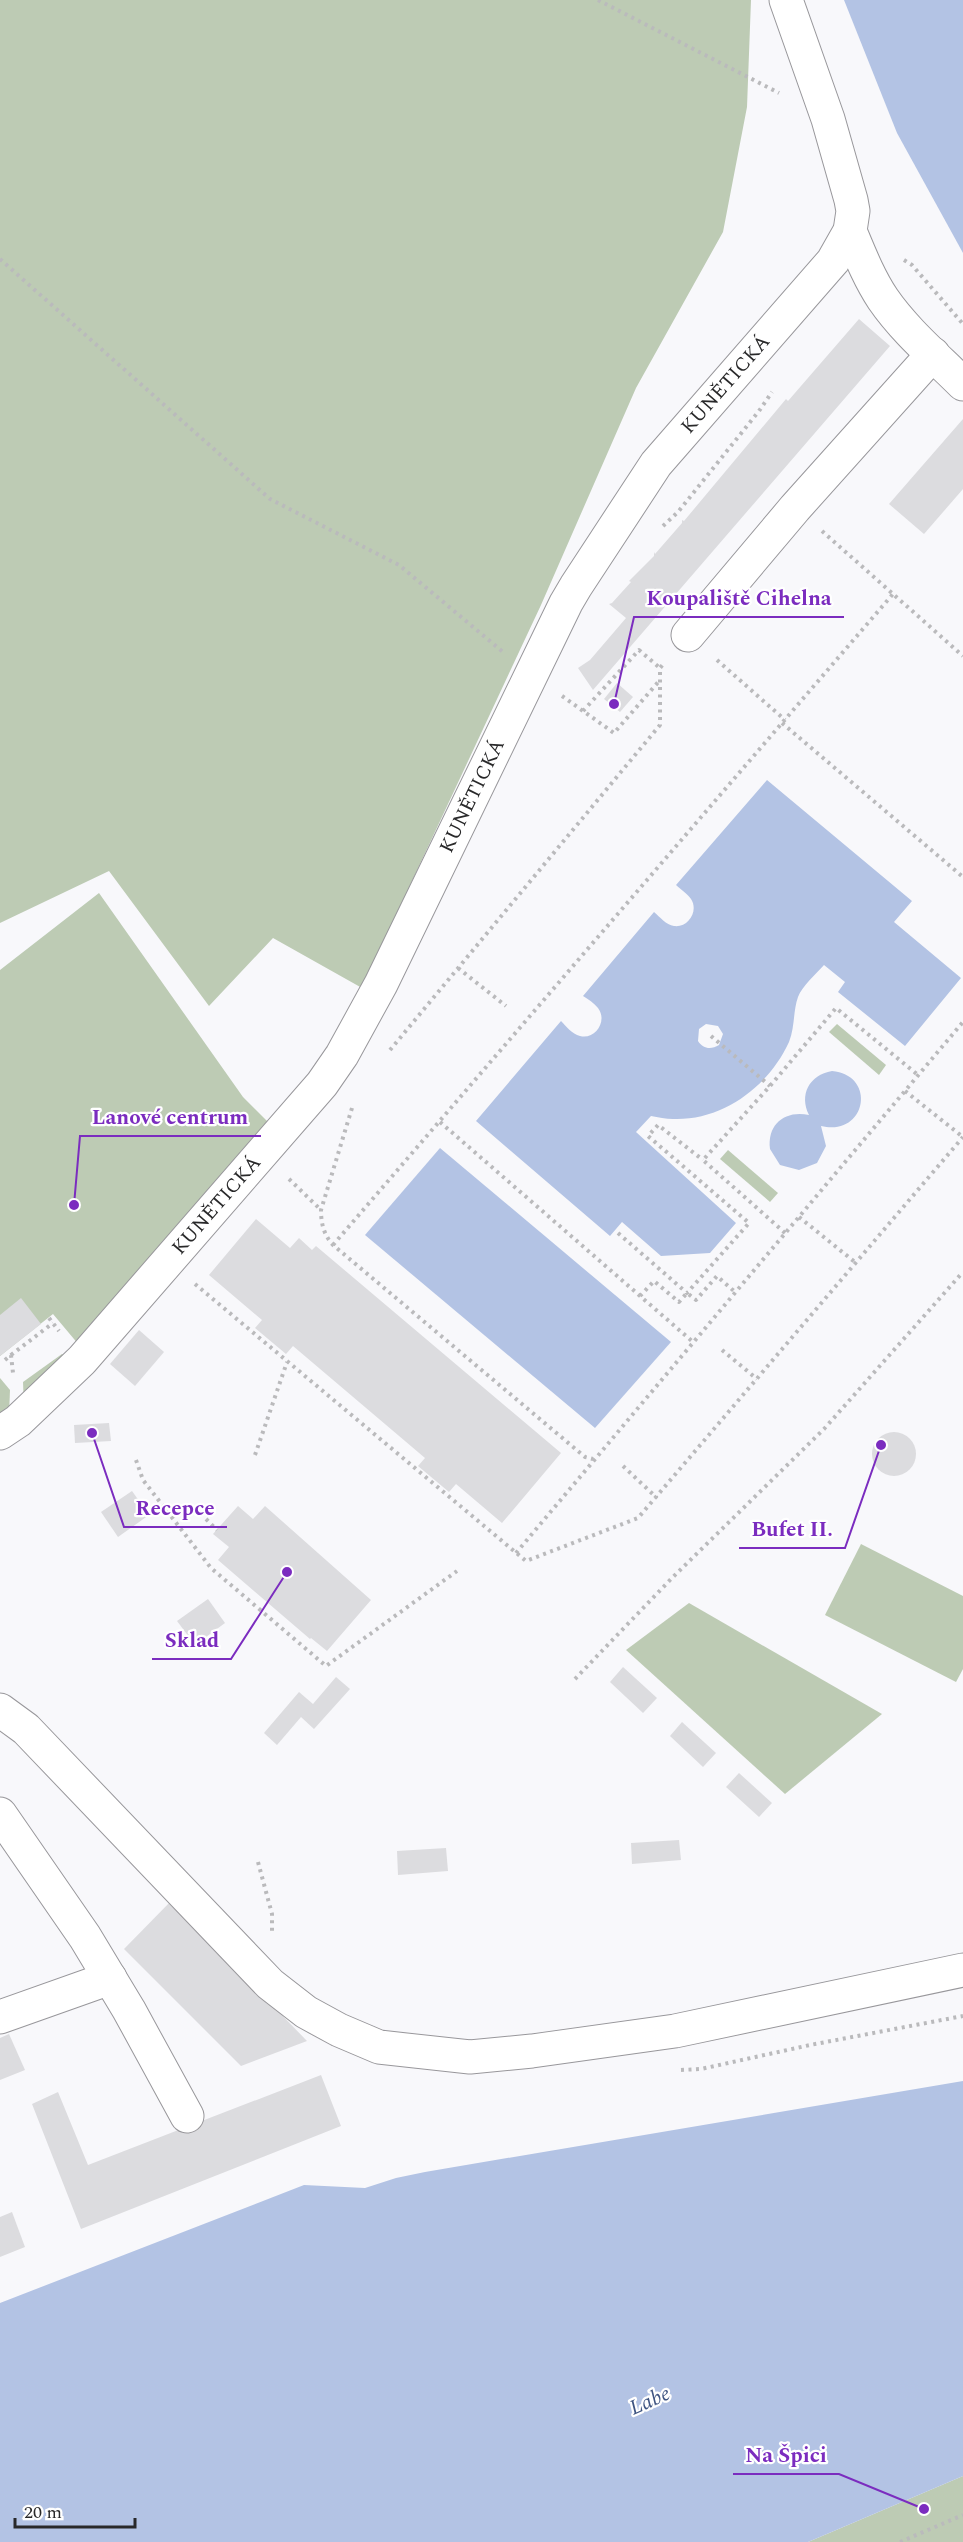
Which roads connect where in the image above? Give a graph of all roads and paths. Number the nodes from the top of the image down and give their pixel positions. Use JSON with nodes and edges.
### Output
{"nodes":[{"id":1,"x":598,"y":0,"type":"edge"},
{"id":2,"x":786,"y":0,"type":"edge"},
{"id":3,"x":828,"y":119,"type":"junction"},
{"id":4,"x":850,"y":231,"type":"junction"},
{"id":5,"x":0,"y":259,"type":"edge"},
{"id":6,"x":933,"y":354,"type":"junction"},
{"id":7,"x":963,"y":384,"type":"edge"},
{"id":8,"x":795,"y":508,"type":"junction"},
{"id":9,"x":893,"y":594,"type":"junction"},
{"id":10,"x":687,"y":634,"type":"junction"},
{"id":11,"x":963,"y":656,"type":"edge"},
{"id":12,"x":660,"y":668,"type":"junction"},
{"id":13,"x":532,"y":676,"type":"junction"},
{"id":14,"x":660,"y":680,"type":"junction"},
{"id":15,"x":583,"y":711,"type":"junction"},
{"id":16,"x":783,"y":722,"type":"junction"},
{"id":17,"x":963,"y":878,"type":"edge"},
{"id":18,"x":458,"y":968,"type":"junction"},
{"id":19,"x":506,"y":1006,"type":"dead end"},
{"id":20,"x":963,"y":1022,"type":"edge"},
{"id":21,"x":711,"y":1036,"type":"dead end"},
{"id":22,"x":389,"y":1051,"type":"dead end"},
{"id":23,"x":918,"y":1075,"type":"junction"},
{"id":24,"x":770,"y":1086,"type":"junction"},
{"id":25,"x":905,"y":1091,"type":"junction"},
{"id":26,"x":355,"y":1098,"type":"dead end"},
{"id":27,"x":440,"y":1122,"type":"junction"},
{"id":28,"x":963,"y":1137,"type":"edge"},
{"id":29,"x":703,"y":1160,"type":"junction"},
{"id":30,"x":286,"y":1176,"type":"dead end"},
{"id":31,"x":321,"y":1210,"type":"junction"},
{"id":32,"x":799,"y":1217,"type":"junction"},
{"id":33,"x":618,"y":1233,"type":"dead end"},
{"id":34,"x":785,"y":1233,"type":"junction"},
{"id":35,"x":333,"y":1245,"type":"junction"},
{"id":36,"x":856,"y":1263,"type":"junction"},
{"id":37,"x":963,"y":1272,"type":"edge"},
{"id":38,"x":203,"y":1275,"type":"dead end"},
{"id":39,"x":735,"y":1292,"type":"junction"},
{"id":40,"x":687,"y":1293,"type":"junction"},
{"id":41,"x":640,"y":1296,"type":"junction"},
{"id":42,"x":53,"y":1323,"type":"dead end"},
{"id":43,"x":693,"y":1342,"type":"junction"},
{"id":44,"x":722,"y":1350,"type":"dead end"},
{"id":45,"x":11,"y":1355,"type":"dead end"},
{"id":46,"x":287,"y":1362,"type":"junction"},
{"id":47,"x":757,"y":1379,"type":"junction"},
{"id":48,"x":0,"y":1433,"type":"edge"},
{"id":49,"x":255,"y":1455,"type":"dead end"},
{"id":50,"x":593,"y":1459,"type":"junction"},
{"id":51,"x":136,"y":1460,"type":"dead end"},
{"id":52,"x":622,"y":1466,"type":"dead end"},
{"id":53,"x":657,"y":1498,"type":"junction"},
{"id":54,"x":206,"y":1519,"type":"dead end"},
{"id":55,"x":217,"y":1530,"type":"dead end"},
{"id":56,"x":516,"y":1553,"type":"junction"},
{"id":57,"x":457,"y":1571,"type":"dead end"},
{"id":58,"x":575,"y":1679,"type":"dead end"},
{"id":59,"x":0,"y":1710,"type":"edge"},
{"id":60,"x":0,"y":1814,"type":"edge"},
{"id":61,"x":258,"y":1862,"type":"dead end"},
{"id":62,"x":963,"y":1970,"type":"edge"},
{"id":63,"x":110,"y":1978,"type":"junction"},
{"id":64,"x":270,"y":1984,"type":"junction"},
{"id":65,"x":0,"y":2017,"type":"edge"},
{"id":66,"x":187,"y":2116,"type":"dead end"},
{"id":67,"x":963,"y":2515,"type":"edge"},
{"id":68,"x":900,"y":2542,"type":"edge"}],
"edges":[{"from":1,"to":3,"type":"path"},
{"from":2,"to":3,"type":"street","name":"KUNĚTICKÁ"},
{"from":3,"to":4,"type":"street","name":"KUNĚTICKÁ"},
{"from":4,"to":6,"type":"street"},
{"from":4,"to":13,"type":"street","name":"KUNĚTICKÁ"},
{"from":5,"to":13,"type":"path"},
{"from":6,"to":7,"type":"street"},
{"from":6,"to":8,"type":"street"},
{"from":8,"to":9,"type":"path"},
{"from":8,"to":10,"type":"street"},
{"from":9,"to":11,"type":"path"},
{"from":9,"to":16,"type":"path"},
{"from":10,"to":12,"type":"path"},
{"from":10,"to":16,"type":"path"},
{"from":12,"to":14,"type":"path"},
{"from":12,"to":15,"type":"path"},
{"from":13,"to":15,"type":"path"},
{"from":13,"to":48,"type":"street","name":"KUNĚTICKÁ"},
{"from":14,"to":15,"type":"path"},
{"from":14,"to":18,"type":"path"},
{"from":16,"to":17,"type":"path"},
{"from":16,"to":27,"type":"path"},
{"from":18,"to":19,"type":"path"},
{"from":18,"to":22,"type":"path"},
{"from":20,"to":23,"type":"path"},
{"from":21,"to":24,"type":"path"},
{"from":23,"to":24,"type":"path"},
{"from":23,"to":25,"type":"path"},
{"from":24,"to":29,"type":"path"},
{"from":25,"to":28,"type":"path"},
{"from":25,"to":32,"type":"path"},
{"from":26,"to":31,"type":"path"},
{"from":27,"to":35,"type":"path"},
{"from":27,"to":41,"type":"path"},
{"from":28,"to":36,"type":"path"},
{"from":29,"to":34,"type":"path"},
{"from":29,"to":40,"type":"path"},
{"from":30,"to":31,"type":"path"},
{"from":31,"to":35,"type":"path"},
{"from":32,"to":34,"type":"path"},
{"from":32,"to":36,"type":"path"},
{"from":33,"to":40,"type":"path"},
{"from":34,"to":39,"type":"path"},
{"from":35,"to":50,"type":"path"},
{"from":36,"to":47,"type":"path"},
{"from":37,"to":58,"type":"path"},
{"from":38,"to":46,"type":"path"},
{"from":39,"to":40,"type":"path"},
{"from":39,"to":43,"type":"path"},
{"from":40,"to":41,"type":"path"},
{"from":41,"to":43,"type":"path"},
{"from":42,"to":45,"type":"path"},
{"from":43,"to":50,"type":"path"},
{"from":44,"to":47,"type":"path"},
{"from":46,"to":49,"type":"path"},
{"from":46,"to":56,"type":"path"},
{"from":47,"to":53,"type":"path"},
{"from":50,"to":56,"type":"path"},
{"from":51,"to":57,"type":"path"},
{"from":52,"to":53,"type":"path"},
{"from":53,"to":56,"type":"path"},
{"from":54,"to":55,"type":"path"},
{"from":59,"to":64,"type":"street"},
{"from":60,"to":63,"type":"street"},
{"from":61,"to":64,"type":"path"},
{"from":62,"to":64,"type":"street"},
{"from":63,"to":65,"type":"street"},
{"from":63,"to":66,"type":"street"},
{"from":67,"to":68,"type":"path"}]}
